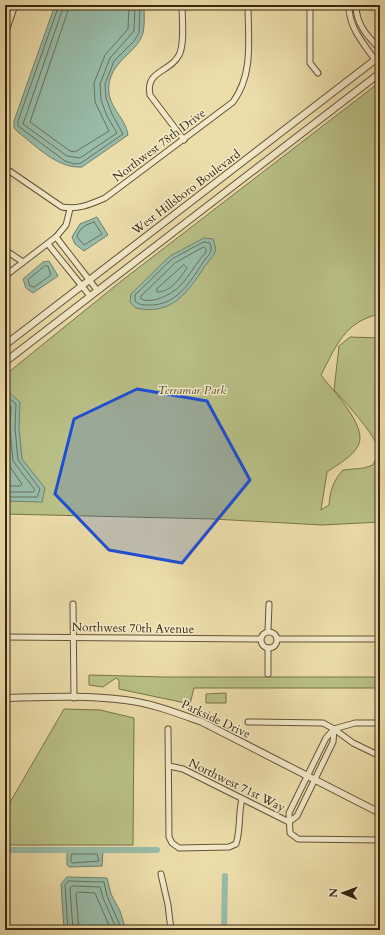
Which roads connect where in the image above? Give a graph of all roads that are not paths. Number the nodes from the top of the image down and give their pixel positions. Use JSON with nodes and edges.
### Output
{"nodes":[{"id":1,"x":15,"y":5,"type":"edge"},
{"id":2,"x":182,"y":5,"type":"edge"},
{"id":3,"x":248,"y":5,"type":"edge"},
{"id":4,"x":310,"y":5,"type":"edge"},
{"id":5,"x":349,"y":5,"type":"edge"},
{"id":6,"x":356,"y":5,"type":"edge"},
{"id":7,"x":5,"y":34,"type":"edge"},
{"id":8,"x":380,"y":49,"type":"edge"},
{"id":9,"x":378,"y":58,"type":"edge"},
{"id":10,"x":380,"y":67,"type":"edge"},
{"id":11,"x":318,"y":73,"type":"dead end"},
{"id":12,"x":380,"y":73,"type":"edge"},
{"id":13,"x":184,"y":140,"type":"junction"},
{"id":14,"x":5,"y":168,"type":"edge"},
{"id":15,"x":70,"y":209,"type":"junction"},
{"id":16,"x":56,"y":237,"type":"junction"},
{"id":17,"x":48,"y":244,"type":"junction"},
{"id":18,"x":5,"y":250,"type":"edge"},
{"id":19,"x":23,"y":262,"type":"junction"},
{"id":20,"x":5,"y":276,"type":"edge"},
{"id":21,"x":89,"y":280,"type":"junction"},
{"id":22,"x":82,"y":286,"type":"junction"},
{"id":23,"x":97,"y":290,"type":"junction"},
{"id":24,"x":90,"y":296,"type":"junction"},
{"id":25,"x":5,"y":345,"type":"edge"},
{"id":26,"x":5,"y":362,"type":"edge"},
{"id":27,"x":73,"y":604,"type":"dead end"},
{"id":28,"x":268,"y":604,"type":"dead end"},
{"id":29,"x":268,"y":631,"type":"junction"},
{"id":30,"x":5,"y":636,"type":"edge"},
{"id":31,"x":73,"y":637,"type":"junction"},
{"id":32,"x":260,"y":639,"type":"junction"},
{"id":33,"x":277,"y":639,"type":"junction"},
{"id":34,"x":380,"y":639,"type":"edge"},
{"id":35,"x":268,"y":648,"type":"junction"},
{"id":36,"x":268,"y":674,"type":"dead end"},
{"id":37,"x":5,"y":698,"type":"edge"},
{"id":38,"x":74,"y":698,"type":"junction"},
{"id":39,"x":248,"y":722,"type":"dead end"},
{"id":40,"x":380,"y":723,"type":"edge"},
{"id":41,"x":168,"y":729,"type":"dead end"},
{"id":42,"x":334,"y":729,"type":"junction"},
{"id":43,"x":322,"y":746,"type":"junction"},
{"id":44,"x":330,"y":750,"type":"junction"},
{"id":45,"x":380,"y":756,"type":"edge"},
{"id":46,"x":169,"y":766,"type":"junction"},
{"id":47,"x":307,"y":777,"type":"junction"},
{"id":48,"x":315,"y":779,"type":"junction"},
{"id":49,"x":242,"y":799,"type":"junction"},
{"id":50,"x":292,"y":807,"type":"junction"},
{"id":51,"x":299,"y":811,"type":"junction"},
{"id":52,"x":380,"y":813,"type":"edge"},
{"id":53,"x":289,"y":822,"type":"junction"},
{"id":54,"x":380,"y":840,"type":"edge"},
{"id":55,"x":161,"y":874,"type":"dead end"},
{"id":56,"x":170,"y":930,"type":"edge"}],
"edges":[{"from":1,"to":7,"type":"street"},
{"from":2,"to":13,"type":"street"},
{"from":3,"to":13,"type":"street","name":"Northwest 78th Drive"},
{"from":4,"to":11,"type":"street"},
{"from":5,"to":9,"type":"street"},
{"from":6,"to":8,"type":"street"},
{"from":9,"to":10,"type":"street"},
{"from":9,"to":21,"type":"street","name":"West Hillsboro Boulevard"},
{"from":12,"to":23,"type":"street","name":"West Hillsboro Boulevard"},
{"from":13,"to":15,"type":"street","name":"Northwest 78th Drive"},
{"from":14,"to":15,"type":"street"},
{"from":15,"to":16,"type":"street"},
{"from":16,"to":17,"type":"street"},
{"from":16,"to":21,"type":"street"},
{"from":17,"to":19,"type":"street"},
{"from":17,"to":22,"type":"street"},
{"from":18,"to":19,"type":"street"},
{"from":19,"to":20,"type":"street"},
{"from":21,"to":22,"type":"street","name":"West Hillsboro Boulevard"},
{"from":21,"to":23,"type":"street"},
{"from":22,"to":24,"type":"street"},
{"from":22,"to":25,"type":"street","name":"West Hillsboro Boulevard"},
{"from":23,"to":24,"type":"street","name":"West Hillsboro Boulevard"},
{"from":24,"to":26,"type":"street","name":"West Hillsboro Boulevard"},
{"from":27,"to":31,"type":"street"},
{"from":28,"to":29,"type":"street"},
{"from":29,"to":32,"type":"street"},
{"from":29,"to":33,"type":"street"},
{"from":30,"to":31,"type":"street","name":"Northwest 70th Avenue"},
{"from":31,"to":32,"type":"street","name":"Northwest 70th Avenue"},
{"from":31,"to":38,"type":"street"},
{"from":32,"to":35,"type":"street"},
{"from":33,"to":34,"type":"street"},
{"from":33,"to":35,"type":"street"},
{"from":35,"to":36,"type":"street"},
{"from":37,"to":38,"type":"street","name":"Parkside Drive"},
{"from":38,"to":47,"type":"street","name":"Parkside Drive"},
{"from":39,"to":42,"type":"street"},
{"from":40,"to":42,"type":"street"},
{"from":41,"to":46,"type":"street"},
{"from":42,"to":43,"type":"street"},
{"from":42,"to":44,"type":"street"},
{"from":42,"to":45,"type":"street"},
{"from":43,"to":44,"type":"street"},
{"from":43,"to":47,"type":"street"},
{"from":44,"to":48,"type":"street"},
{"from":46,"to":49,"type":"street","name":"Northwest 71st Way"},
{"from":46,"to":49,"type":"street"},
{"from":47,"to":48,"type":"street","name":"Parkside Drive"},
{"from":47,"to":50,"type":"street"},
{"from":48,"to":51,"type":"street"},
{"from":48,"to":52,"type":"street","name":"Parkside Drive"},
{"from":49,"to":53,"type":"street","name":"Northwest 71st Way"},
{"from":50,"to":51,"type":"street"},
{"from":50,"to":53,"type":"street"},
{"from":51,"to":53,"type":"street"},
{"from":53,"to":54,"type":"street","name":"Northwest 71st Way"},
{"from":55,"to":56,"type":"street"}]}
